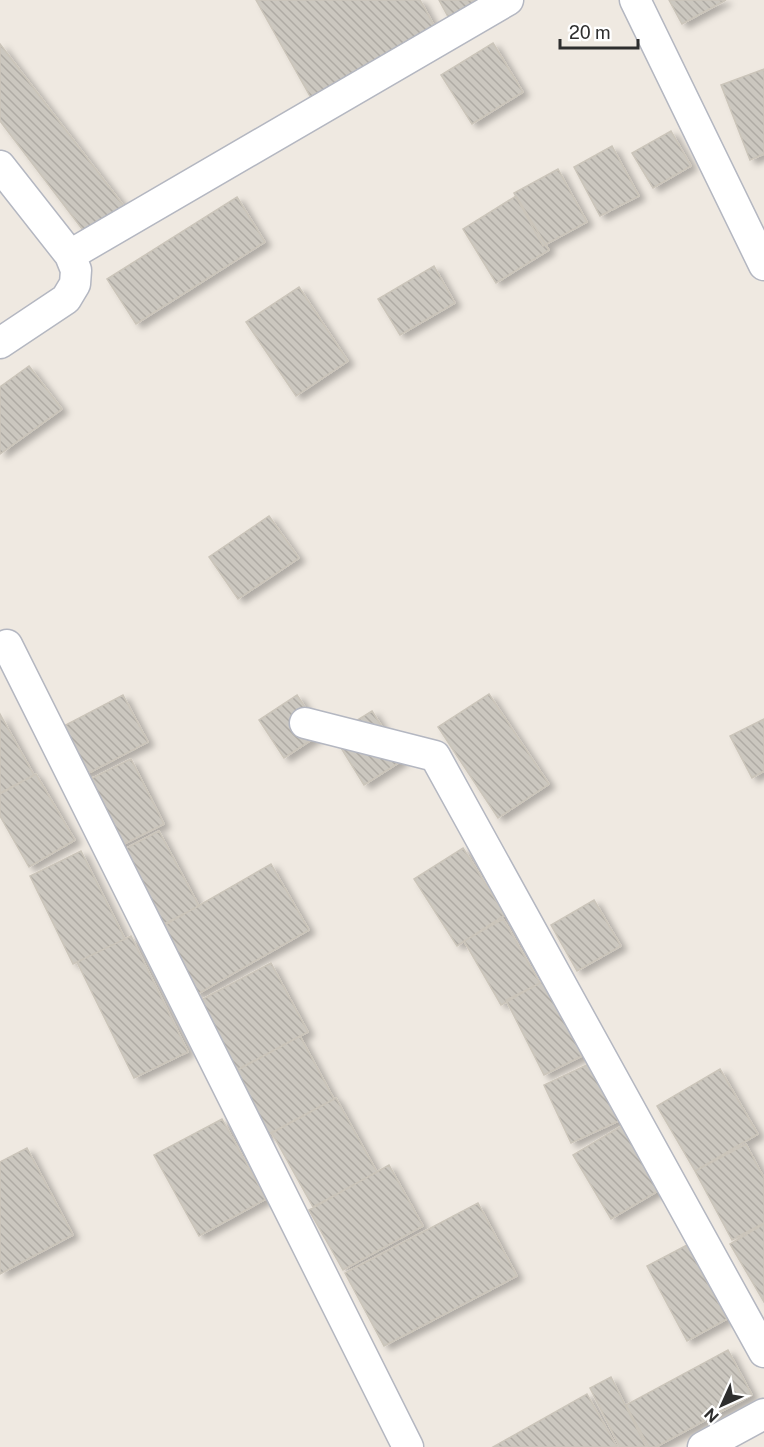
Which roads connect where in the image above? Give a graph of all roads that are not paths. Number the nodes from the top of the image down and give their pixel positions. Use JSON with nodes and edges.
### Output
{"nodes":[{"id":1,"x":508,"y":0,"type":"edge"},
{"id":2,"x":635,"y":0,"type":"edge"},
{"id":3,"x":0,"y":166,"type":"edge"},
{"id":4,"x":70,"y":255,"type":"junction"},
{"id":5,"x":764,"y":265,"type":"edge"},
{"id":6,"x":0,"y":343,"type":"edge"},
{"id":7,"x":0,"y":648,"type":"edge"},
{"id":8,"x":305,"y":723,"type":"dead end"},
{"id":9,"x":764,"y":1352,"type":"edge"},
{"id":10,"x":764,"y":1414,"type":"edge"},
{"id":11,"x":408,"y":1447,"type":"edge"},
{"id":12,"x":703,"y":1447,"type":"edge"}],
"edges":[{"from":1,"to":4,"type":"street"},
{"from":2,"to":5,"type":"street"},
{"from":3,"to":4,"type":"street"},
{"from":4,"to":6,"type":"street"},
{"from":7,"to":11,"type":"street"},
{"from":8,"to":9,"type":"street"},
{"from":10,"to":12,"type":"street"}]}
